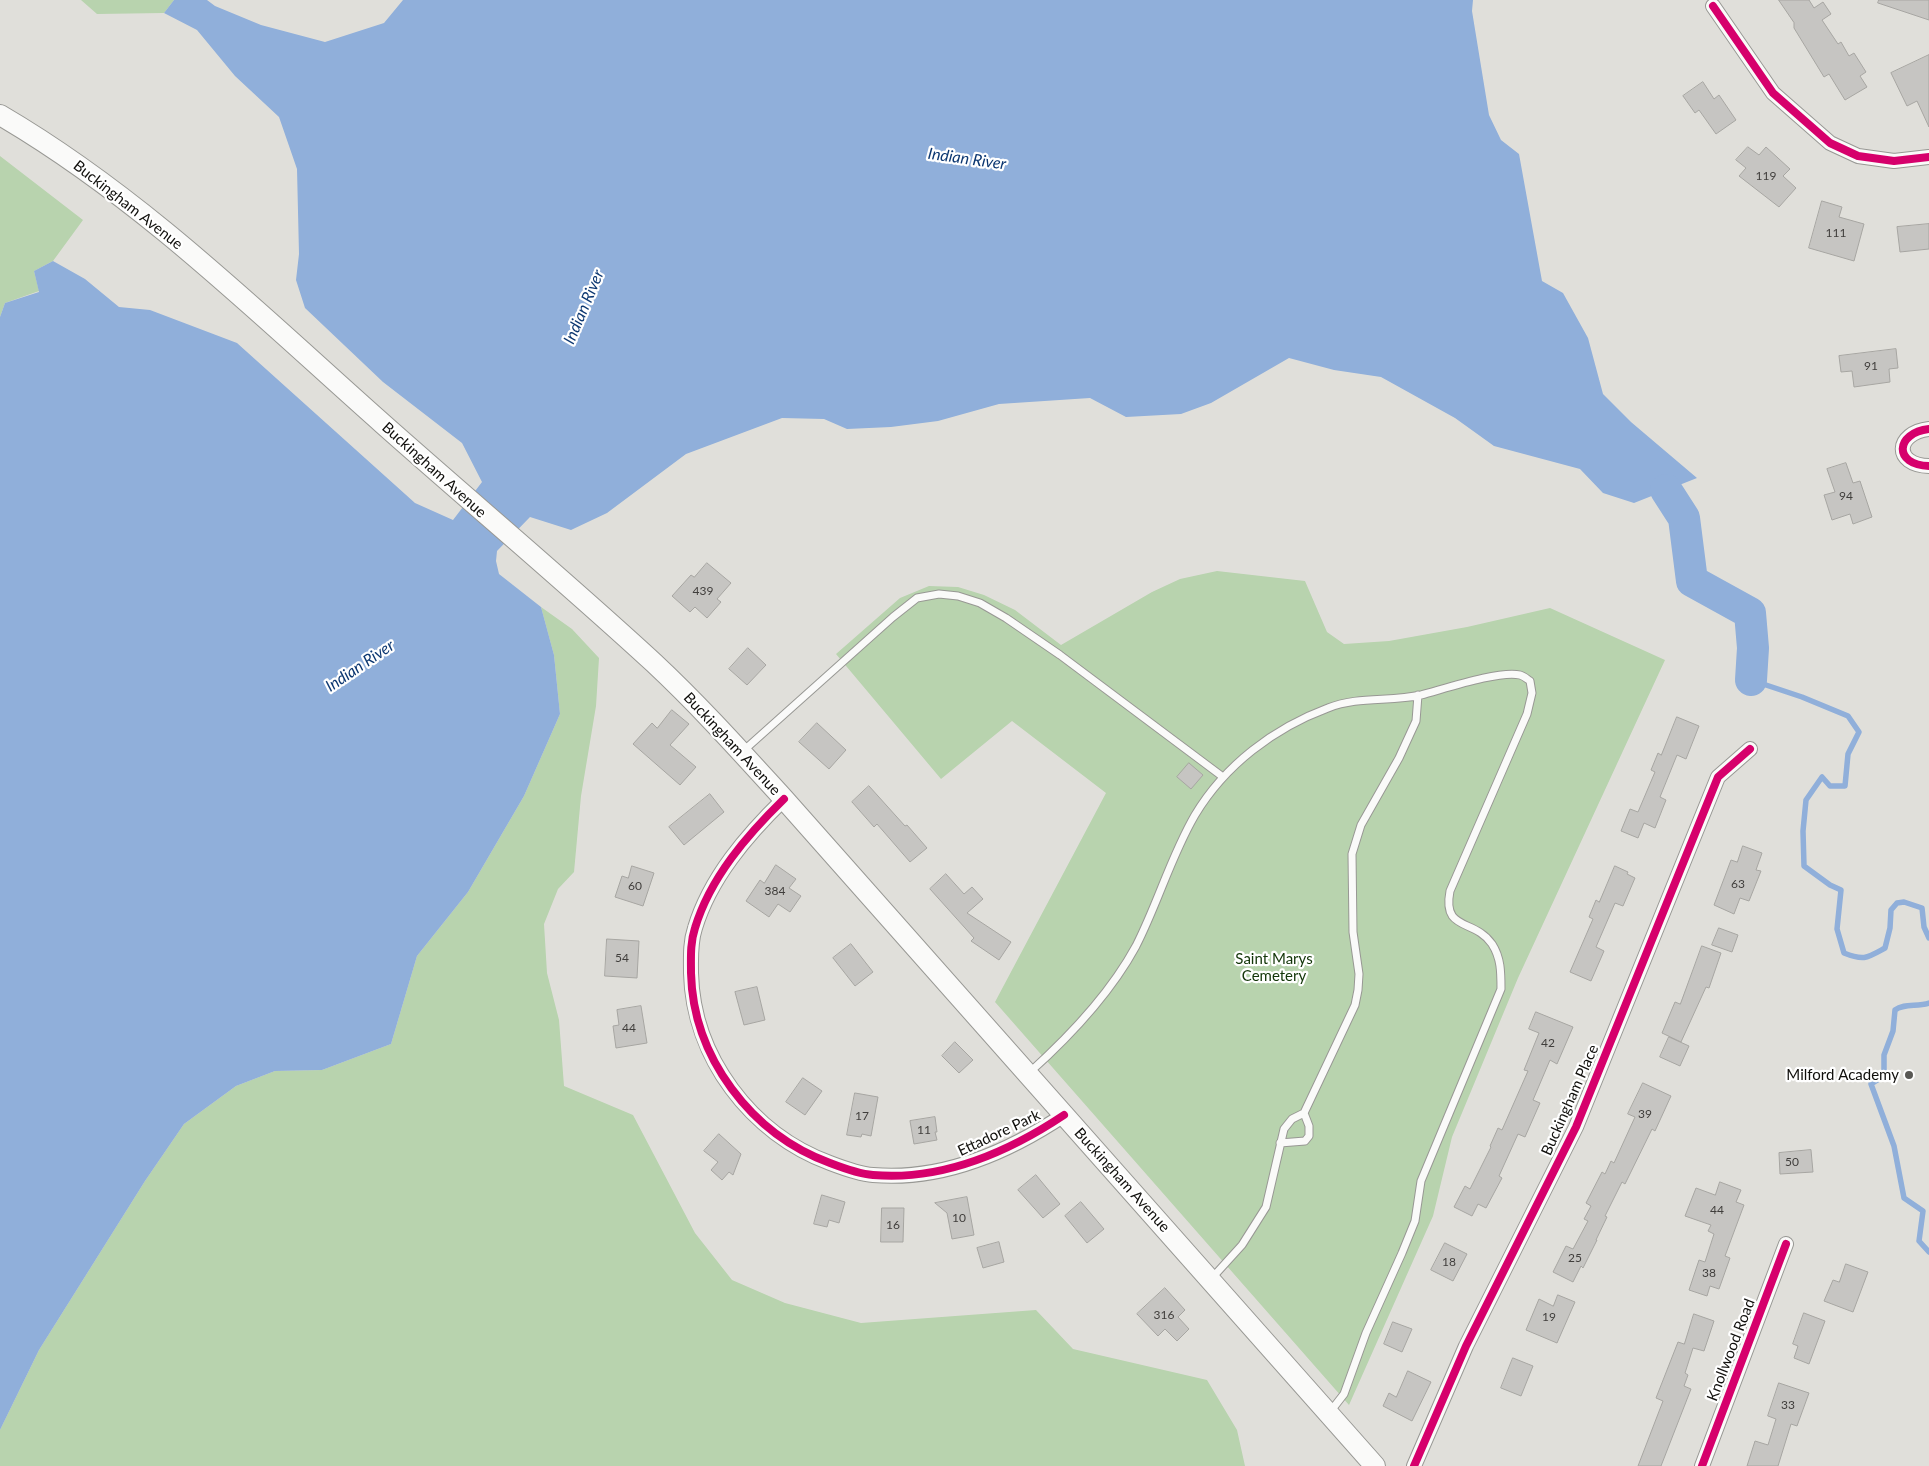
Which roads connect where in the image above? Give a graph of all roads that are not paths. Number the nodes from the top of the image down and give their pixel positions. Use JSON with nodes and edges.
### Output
{"nodes":[{"id":1,"x":1713,"y":6,"type":"dead end"},
{"id":2,"x":0,"y":115,"type":"edge"},
{"id":3,"x":1929,"y":157,"type":"edge"},
{"id":4,"x":1929,"y":429,"type":"edge"},
{"id":5,"x":1929,"y":466,"type":"edge"},
{"id":6,"x":1418,"y":695,"type":"junction"},
{"id":7,"x":1750,"y":749,"type":"dead end"},
{"id":8,"x":742,"y":752,"type":"junction"},
{"id":9,"x":1223,"y":778,"type":"junction"},
{"id":10,"x":784,"y":799,"type":"junction"},
{"id":11,"x":1028,"y":1074,"type":"junction"},
{"id":12,"x":1304,"y":1113,"type":"junction"},
{"id":13,"x":1064,"y":1115,"type":"junction"},
{"id":14,"x":1280,"y":1143,"type":"junction"},
{"id":15,"x":1786,"y":1244,"type":"dead end"},
{"id":16,"x":1210,"y":1280,"type":"junction"},
{"id":17,"x":1328,"y":1413,"type":"junction"},
{"id":18,"x":1375,"y":1466,"type":"edge"},
{"id":19,"x":1414,"y":1466,"type":"edge"},
{"id":20,"x":1702,"y":1466,"type":"edge"}],
"edges":[{"from":1,"to":3,"type":"street"},
{"from":2,"to":8,"type":"main road","name":"Buckingham Avenue"},
{"from":4,"to":5,"type":"street"},
{"from":6,"to":9,"type":"lane"},
{"from":6,"to":12,"type":"lane"},
{"from":6,"to":17,"type":"lane"},
{"from":7,"to":19,"type":"street","name":"Buckingham Place"},
{"from":8,"to":9,"type":"lane"},
{"from":8,"to":10,"type":"main road","name":"Buckingham Avenue"},
{"from":9,"to":11,"type":"lane"},
{"from":10,"to":11,"type":"main road","name":"Buckingham Avenue"},
{"from":10,"to":13,"type":"street","name":"Ettadore Park"},
{"from":11,"to":13,"type":"main road","name":"Buckingham Avenue"},
{"from":12,"to":14,"type":"lane"},
{"from":12,"to":14,"type":"lane"},
{"from":13,"to":16,"type":"main road","name":"Buckingham Avenue"},
{"from":14,"to":16,"type":"lane"},
{"from":15,"to":20,"type":"street","name":"Knollwood Road"},
{"from":16,"to":17,"type":"main road","name":"Buckingham Avenue"},
{"from":17,"to":18,"type":"main road","name":"Buckingham Avenue"}]}
